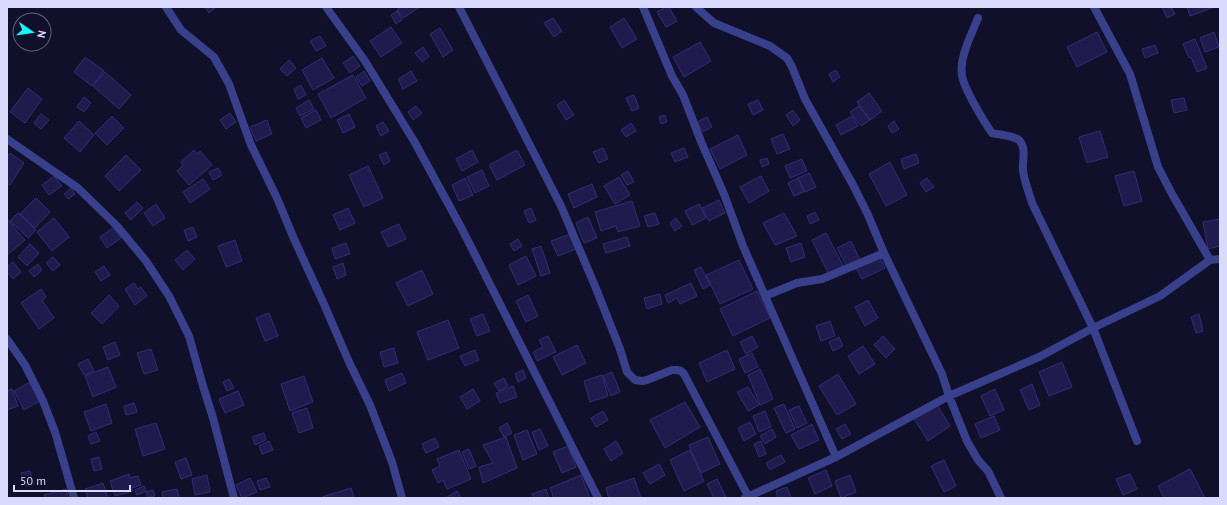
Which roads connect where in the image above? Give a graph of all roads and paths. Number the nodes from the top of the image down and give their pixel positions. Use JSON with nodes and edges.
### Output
{"nodes":[{"id":1,"x":166,"y":7,"type":"edge"},
{"id":2,"x":326,"y":7,"type":"edge"},
{"id":3,"x":459,"y":7,"type":"edge"},
{"id":4,"x":643,"y":7,"type":"edge"},
{"id":5,"x":696,"y":7,"type":"edge"},
{"id":6,"x":1094,"y":7,"type":"edge"},
{"id":7,"x":978,"y":18,"type":"dead end"},
{"id":8,"x":7,"y":139,"type":"edge"},
{"id":9,"x":884,"y":253,"type":"junction"},
{"id":10,"x":1220,"y":258,"type":"edge"},
{"id":11,"x":1210,"y":260,"type":"junction"},
{"id":12,"x":765,"y":296,"type":"junction"},
{"id":13,"x":1093,"y":328,"type":"junction"},
{"id":14,"x":7,"y":339,"type":"edge"},
{"id":15,"x":949,"y":396,"type":"junction"},
{"id":16,"x":1137,"y":441,"type":"dead end"},
{"id":17,"x":836,"y":457,"type":"junction"},
{"id":18,"x":747,"y":497,"type":"edge"},
{"id":19,"x":74,"y":498,"type":"edge"},
{"id":20,"x":234,"y":498,"type":"edge"},
{"id":21,"x":402,"y":498,"type":"edge"},
{"id":22,"x":598,"y":498,"type":"edge"},
{"id":23,"x":1001,"y":498,"type":"edge"}],
"edges":[{"from":1,"to":21,"type":"street"},
{"from":2,"to":22,"type":"street"},
{"from":3,"to":18,"type":"street"},
{"from":4,"to":12,"type":"street"},
{"from":5,"to":9,"type":"street"},
{"from":6,"to":11,"type":"street"},
{"from":7,"to":13,"type":"street"},
{"from":8,"to":20,"type":"street"},
{"from":9,"to":12,"type":"street"},
{"from":9,"to":15,"type":"street"},
{"from":10,"to":11,"type":"street"},
{"from":11,"to":13,"type":"street"},
{"from":12,"to":17,"type":"street"},
{"from":13,"to":15,"type":"street"},
{"from":13,"to":16,"type":"street"},
{"from":14,"to":19,"type":"street"},
{"from":15,"to":17,"type":"street"},
{"from":15,"to":23,"type":"street"},
{"from":17,"to":18,"type":"street"}]}
